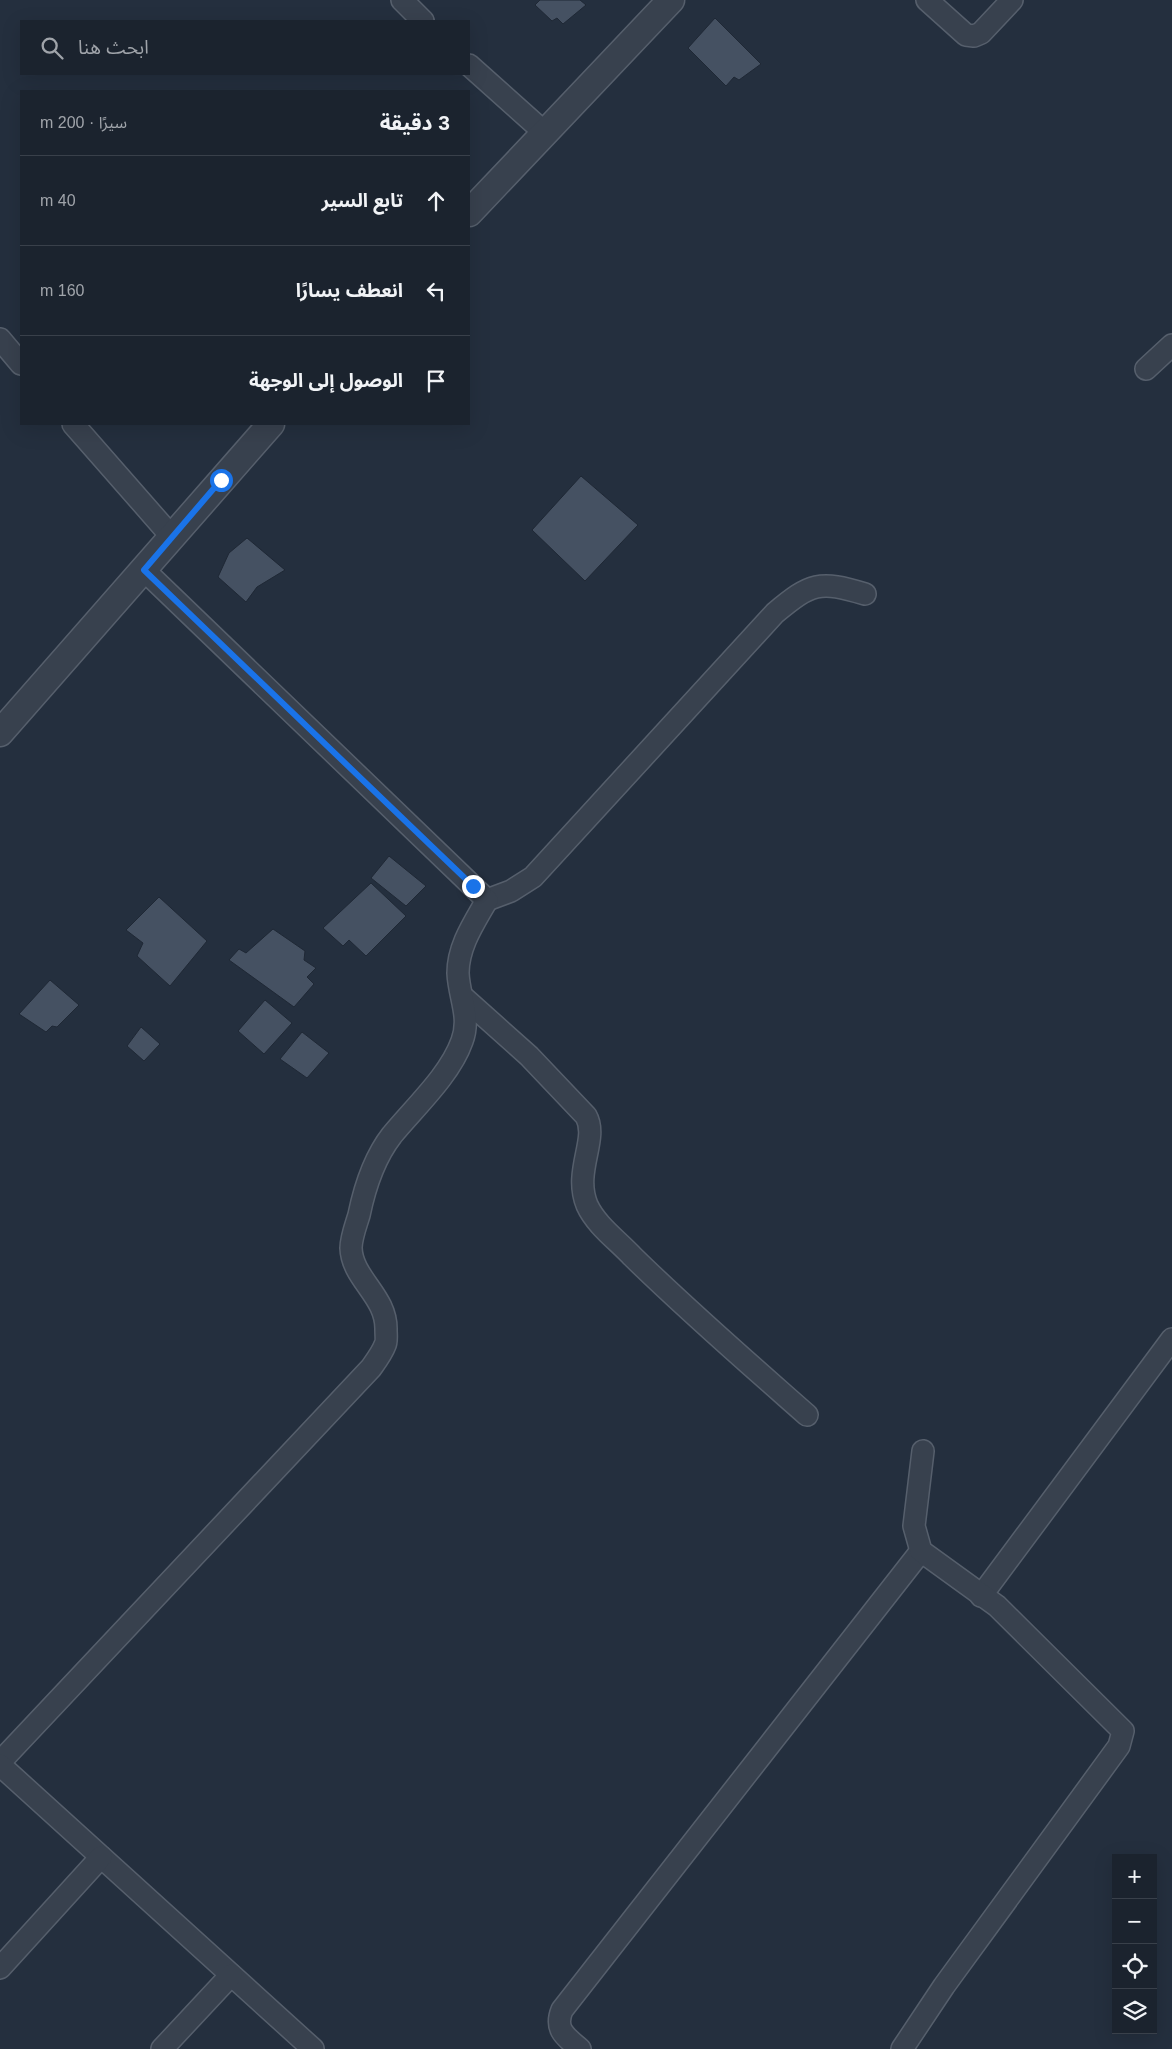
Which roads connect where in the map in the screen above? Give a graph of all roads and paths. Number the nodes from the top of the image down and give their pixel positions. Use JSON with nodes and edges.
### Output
{"nodes":[{"id":1,"x":402,"y":0,"type":"edge"},
{"id":2,"x":927,"y":0,"type":"edge"},
{"id":3,"x":1012,"y":0,"type":"edge"},
{"id":4,"x":663,"y":3,"type":"edge"},
{"id":5,"x":422,"y":20,"type":"edge"},
{"id":6,"x":470,"y":66,"type":"edge"},
{"id":7,"x":545,"y":133,"type":"junction"},
{"id":8,"x":470,"y":212,"type":"edge"},
{"id":9,"x":0,"y":339,"type":"edge"},
{"id":10,"x":1172,"y":344,"type":"edge"},
{"id":11,"x":20,"y":363,"type":"edge"},
{"id":12,"x":1146,"y":369,"type":"dead end"},
{"id":13,"x":74,"y":425,"type":"edge"},
{"id":14,"x":270,"y":425,"type":"edge"},
{"id":15,"x":172,"y":537,"type":"junction"},
{"id":16,"x":144,"y":570,"type":"junction"},
{"id":17,"x":865,"y":594,"type":"dead end"},
{"id":18,"x":0,"y":733,"type":"edge"},
{"id":19,"x":487,"y":900,"type":"junction"},
{"id":20,"x":463,"y":997,"type":"junction"},
{"id":21,"x":1172,"y":1340,"type":"edge"},
{"id":22,"x":808,"y":1415,"type":"dead end"},
{"id":23,"x":923,"y":1451,"type":"dead end"},
{"id":24,"x":921,"y":1551,"type":"junction"},
{"id":25,"x":981,"y":1596,"type":"junction"},
{"id":26,"x":0,"y":1763,"type":"edge"},
{"id":27,"x":101,"y":1857,"type":"junction"},
{"id":28,"x":0,"y":1968,"type":"edge"},
{"id":29,"x":231,"y":1975,"type":"junction"},
{"id":30,"x":162,"y":2049,"type":"edge"},
{"id":31,"x":313,"y":2049,"type":"edge"},
{"id":32,"x":580,"y":2049,"type":"edge"},
{"id":33,"x":902,"y":2049,"type":"edge"}],
"edges":[{"from":1,"to":5,"type":"street"},
{"from":2,"to":3,"type":"street"},
{"from":4,"to":7,"type":"street"},
{"from":6,"to":7,"type":"street"},
{"from":7,"to":8,"type":"street"},
{"from":9,"to":11,"type":"street"},
{"from":10,"to":12,"type":"street"},
{"from":13,"to":15,"type":"street"},
{"from":14,"to":15,"type":"street"},
{"from":15,"to":16,"type":"street"},
{"from":16,"to":18,"type":"street"},
{"from":16,"to":19,"type":"street"},
{"from":17,"to":19,"type":"street"},
{"from":19,"to":20,"type":"street"},
{"from":20,"to":22,"type":"street"},
{"from":20,"to":26,"type":"street"},
{"from":21,"to":25,"type":"street"},
{"from":23,"to":24,"type":"street"},
{"from":24,"to":25,"type":"street"},
{"from":24,"to":32,"type":"street"},
{"from":25,"to":33,"type":"street"},
{"from":26,"to":27,"type":"street"},
{"from":27,"to":28,"type":"street"},
{"from":27,"to":29,"type":"street"},
{"from":29,"to":30,"type":"street"},
{"from":29,"to":31,"type":"street"}]}
